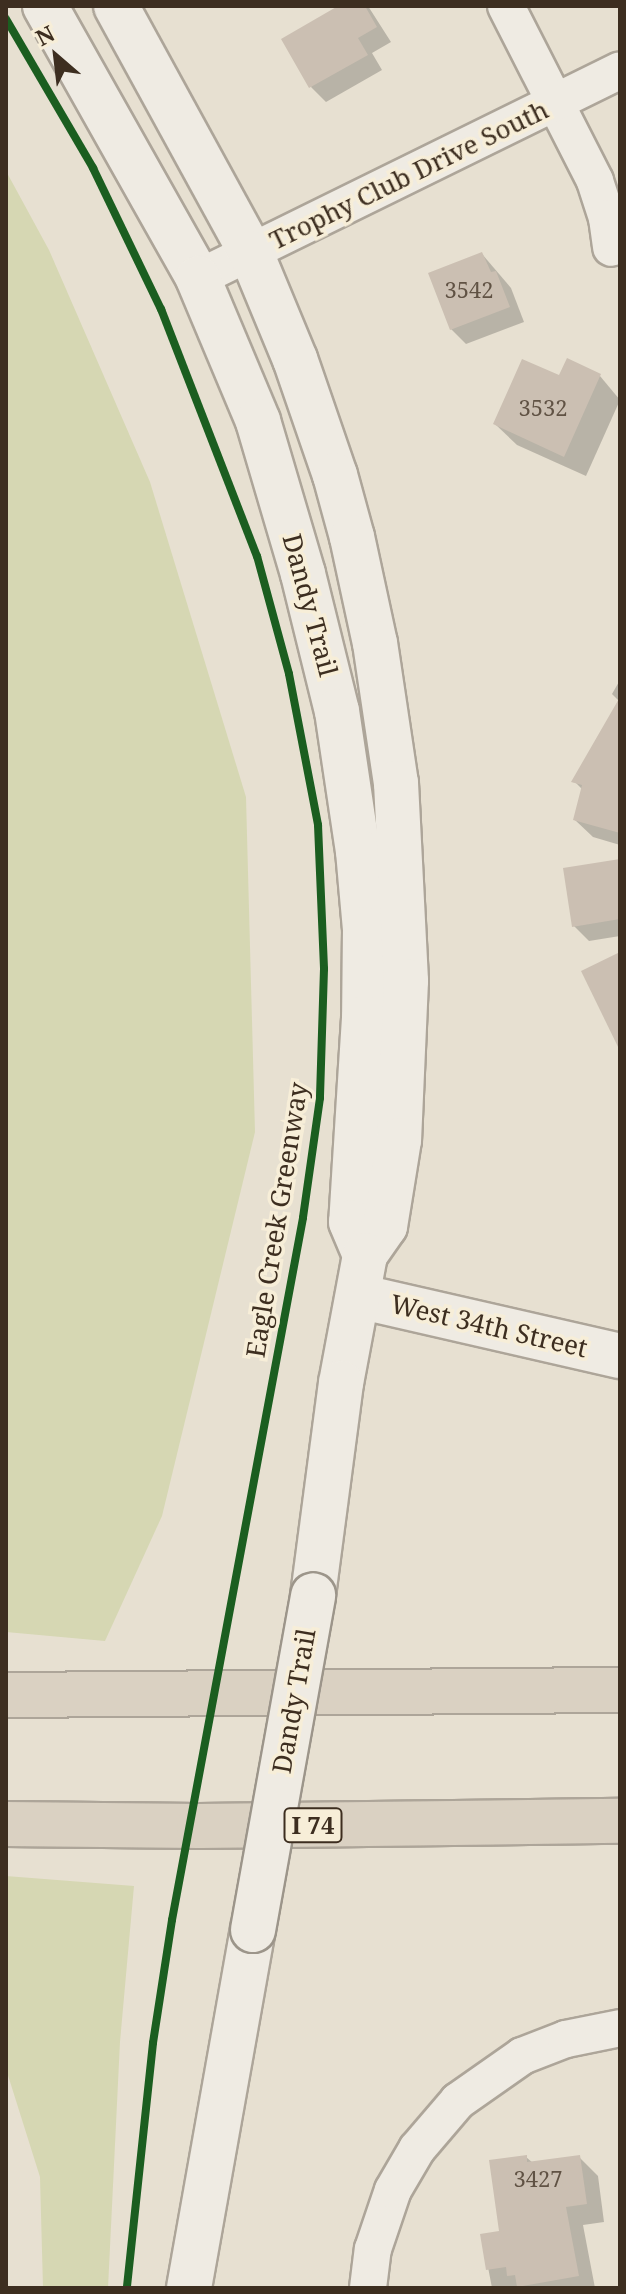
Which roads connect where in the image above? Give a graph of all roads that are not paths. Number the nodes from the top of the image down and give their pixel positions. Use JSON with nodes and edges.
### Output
{"nodes":[{"id":1,"x":45,"y":6,"type":"edge"},
{"id":2,"x":116,"y":6,"type":"edge"},
{"id":3,"x":506,"y":6,"type":"edge"},
{"id":4,"x":620,"y":70,"type":"edge"},
{"id":5,"x":556,"y":103,"type":"junction"},
{"id":6,"x":611,"y":248,"type":"dead end"},
{"id":7,"x":251,"y":253,"type":"junction"},
{"id":8,"x":198,"y":278,"type":"junction"},
{"id":9,"x":362,"y":1276,"type":"junction"},
{"id":10,"x":620,"y":1356,"type":"edge"},
{"id":11,"x":620,"y":1690,"type":"edge"},
{"id":12,"x":6,"y":1695,"type":"edge"},
{"id":13,"x":620,"y":1821,"type":"edge"},
{"id":14,"x":6,"y":1824,"type":"edge"},
{"id":15,"x":620,"y":2028,"type":"edge"},
{"id":16,"x":189,"y":2288,"type":"edge"},
{"id":17,"x":368,"y":2288,"type":"edge"}],
"edges":[{"from":1,"to":8,"type":"main road","name":"Dandy Trail"},
{"from":2,"to":7,"type":"main road","name":"Dandy Trail"},
{"from":3,"to":5,"type":"street"},
{"from":4,"to":5,"type":"street","name":"Trophy Club Drive South"},
{"from":5,"to":6,"type":"street"},
{"from":5,"to":7,"type":"street","name":"Trophy Club Drive South"},
{"from":7,"to":8,"type":"street","name":"Trophy Club Drive South"},
{"from":7,"to":9,"type":"main road","name":"Dandy Trail"},
{"from":8,"to":9,"type":"main road","name":"Dandy Trail"},
{"from":9,"to":10,"type":"main road","name":"West 34th Street"},
{"from":9,"to":16,"type":"main road","name":"Dandy Trail","bridge":true},
{"from":11,"to":12,"type":"highway"},
{"from":13,"to":14,"type":"highway","number":"I 74"},
{"from":15,"to":17,"type":"street"}]}
